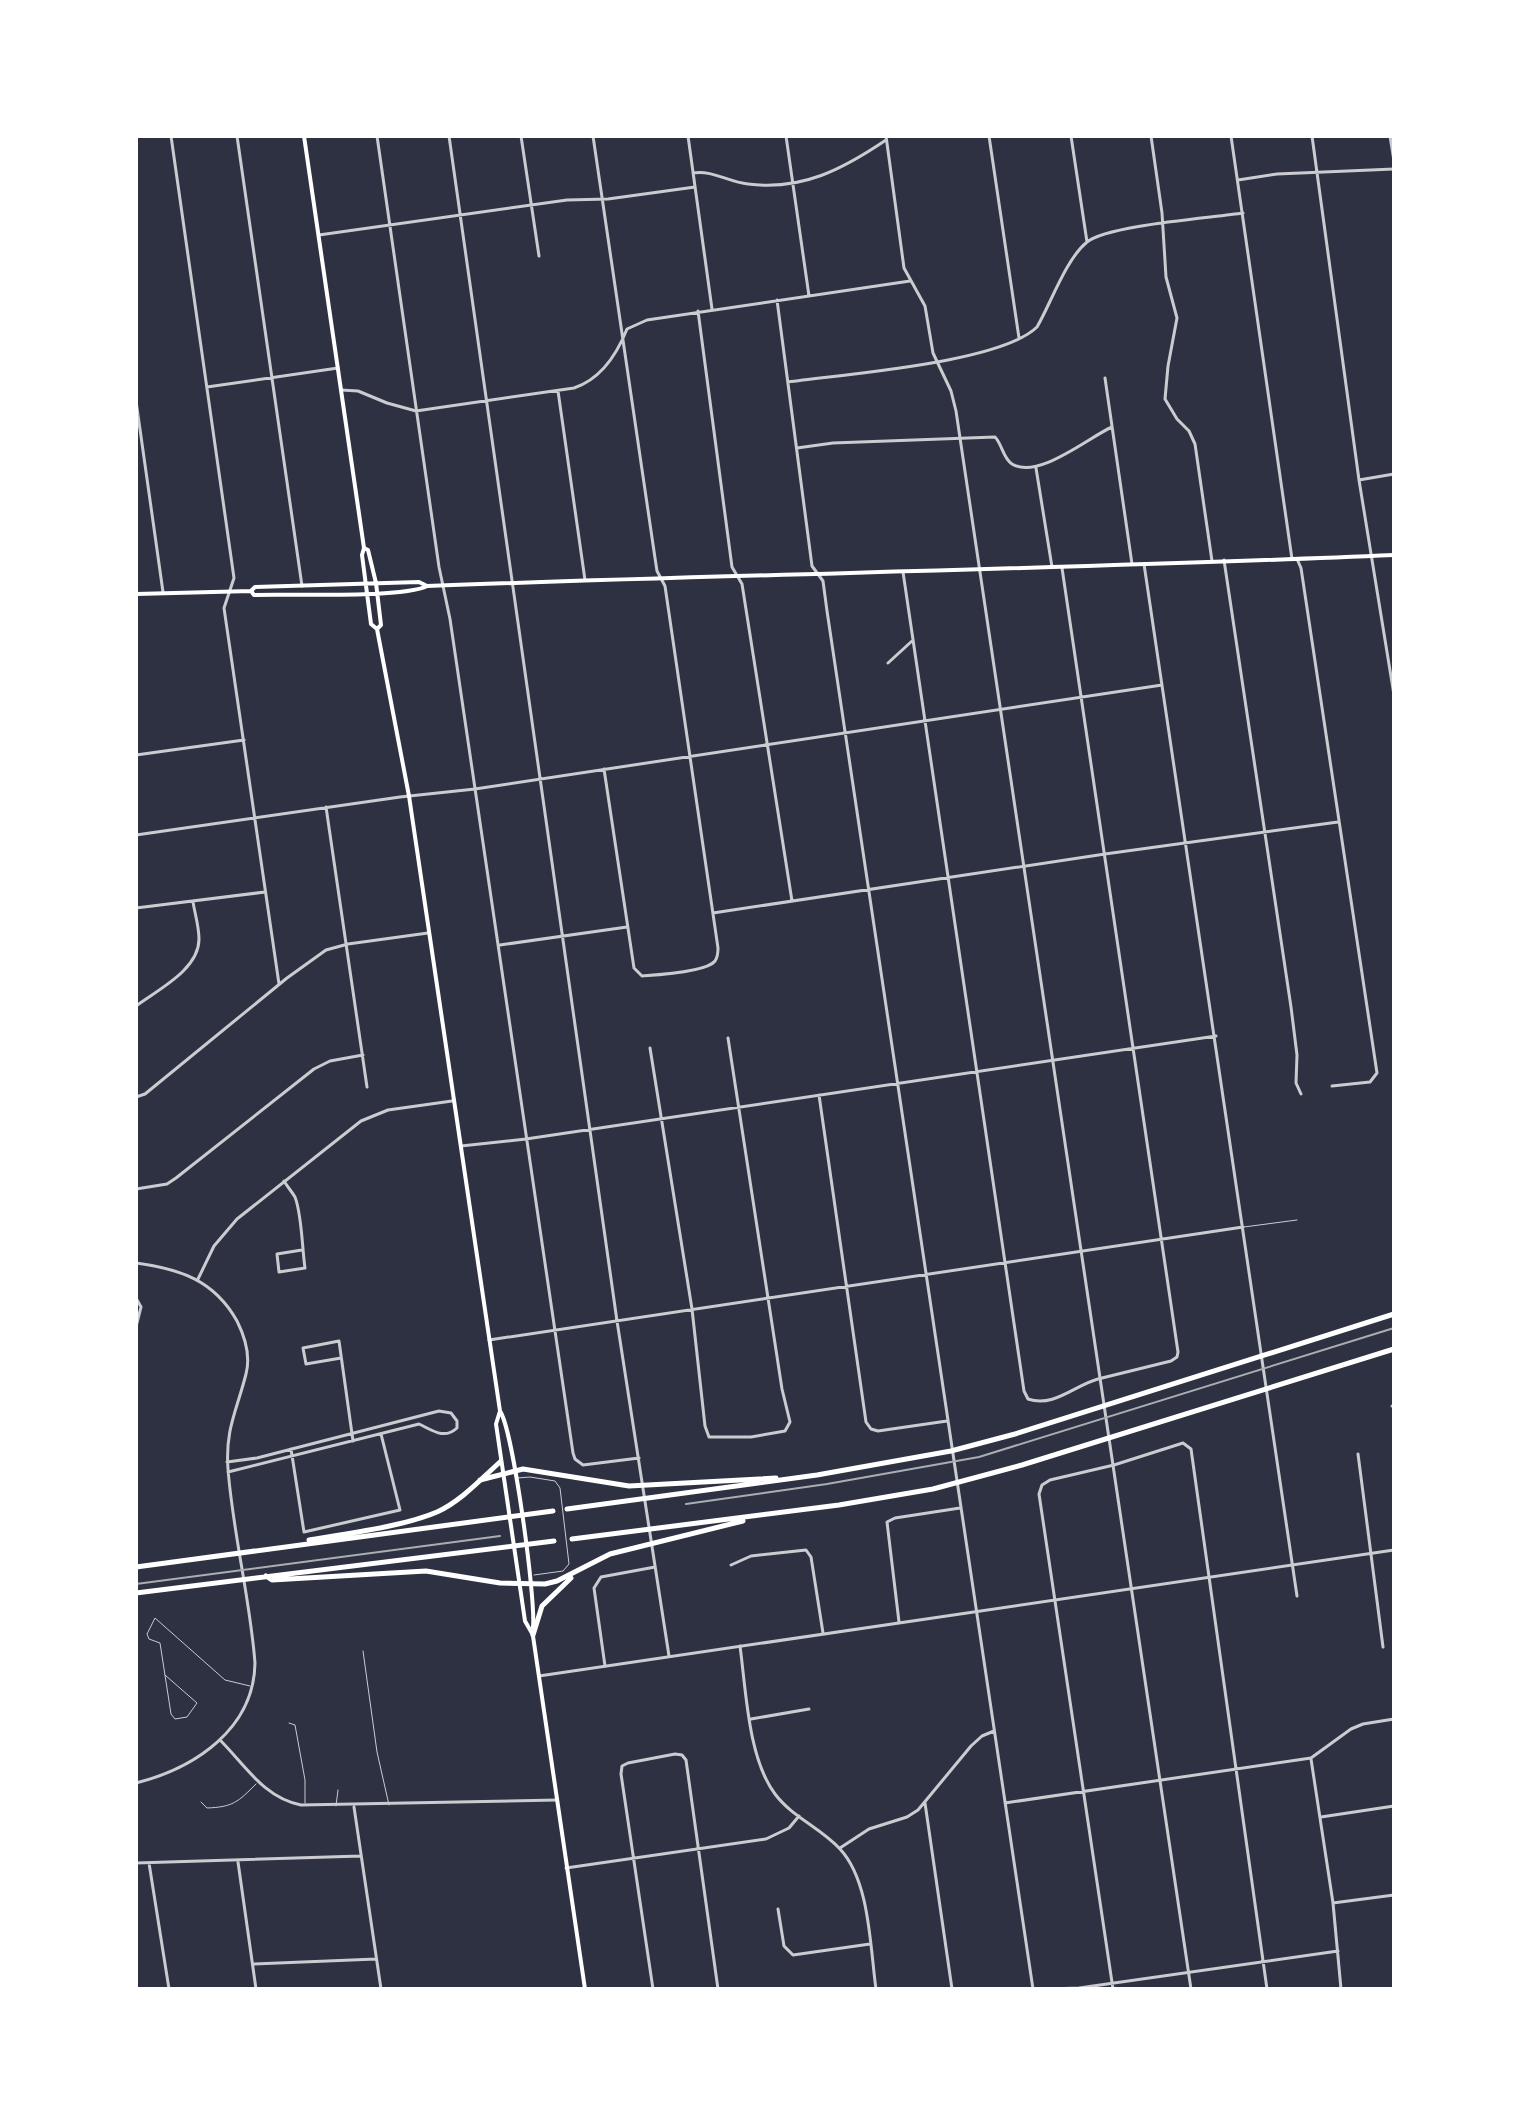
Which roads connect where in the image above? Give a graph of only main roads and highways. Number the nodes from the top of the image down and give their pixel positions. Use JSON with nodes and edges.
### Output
{"nodes":[{"id":1,"x":304,"y":136,"type":"edge"},
{"id":2,"x":364,"y":548,"type":"junction"},
{"id":3,"x":1394,"y":555,"type":"edge"},
{"id":4,"x":365,"y":583,"type":"junction"},
{"id":5,"x":376,"y":583,"type":"junction"},
{"id":6,"x":427,"y":586,"type":"junction"},
{"id":7,"x":251,"y":591,"type":"junction"},
{"id":8,"x":366,"y":592,"type":"junction"},
{"id":9,"x":377,"y":592,"type":"junction"},
{"id":10,"x":136,"y":594,"type":"edge"},
{"id":11,"x":377,"y":629,"type":"junction"},
{"id":12,"x":1394,"y":1314,"type":"edge"},
{"id":13,"x":1394,"y":1349,"type":"edge"},
{"id":14,"x":500,"y":1411,"type":"junction"},
{"id":15,"x":500,"y":1462,"type":"junction"},
{"id":16,"x":514,"y":1470,"type":"junction"},
{"id":17,"x":502,"y":1473,"type":"junction"},
{"id":18,"x":817,"y":1475,"type":"junction"},
{"id":19,"x":480,"y":1480,"type":"junction"},
{"id":20,"x":567,"y":1509,"type":"dead end"},
{"id":21,"x":553,"y":1511,"type":"dead end"},
{"id":22,"x":767,"y":1515,"type":"junction"},
{"id":23,"x":572,"y":1539,"type":"dead end"},
{"id":24,"x":554,"y":1541,"type":"dead end"},
{"id":25,"x":261,"y":1550,"type":"junction"},
{"id":26,"x":136,"y":1567,"type":"edge"},
{"id":27,"x":580,"y":1571,"type":"junction"},
{"id":28,"x":266,"y":1576,"type":"junction"},
{"id":29,"x":530,"y":1579,"type":"junction"},
{"id":30,"x":518,"y":1582,"type":"junction"},
{"id":31,"x":136,"y":1593,"type":"edge"},
{"id":32,"x":533,"y":1635,"type":"junction"},
{"id":33,"x":585,"y":1989,"type":"edge"}],
"edges":[{"from":1,"to":2,"type":"main road"},
{"from":2,"to":4,"type":"main road"},
{"from":2,"to":5,"type":"main road"},
{"from":3,"to":6,"type":"main road"},
{"from":4,"to":5,"type":"main road"},
{"from":4,"to":7,"type":"main road"},
{"from":4,"to":8,"type":"main road"},
{"from":5,"to":6,"type":"main road"},
{"from":5,"to":9,"type":"main road"},
{"from":6,"to":9,"type":"main road"},
{"from":7,"to":8,"type":"main road"},
{"from":7,"to":10,"type":"main road"},
{"from":8,"to":9,"type":"main road"},
{"from":8,"to":11,"type":"main road"},
{"from":9,"to":11,"type":"main road"},
{"from":11,"to":14,"type":"main road"},
{"from":12,"to":18,"type":"highway"},
{"from":13,"to":22,"type":"highway"},
{"from":14,"to":15,"type":"main road"},
{"from":14,"to":16,"type":"main road"},
{"from":15,"to":17,"type":"main road"},
{"from":15,"to":19,"type":"highway"},
{"from":16,"to":17,"type":"highway"},
{"from":16,"to":18,"type":"highway"},
{"from":16,"to":29,"type":"main road"},
{"from":17,"to":19,"type":"highway"},
{"from":17,"to":30,"type":"main road"},
{"from":18,"to":20,"type":"highway"},
{"from":19,"to":25,"type":"highway"},
{"from":21,"to":25,"type":"highway"},
{"from":22,"to":23,"type":"highway"},
{"from":22,"to":27,"type":"highway"},
{"from":24,"to":28,"type":"highway"},
{"from":25,"to":26,"type":"highway"},
{"from":27,"to":29,"type":"highway"},
{"from":27,"to":32,"type":"highway"},
{"from":28,"to":30,"type":"highway"},
{"from":28,"to":31,"type":"highway"},
{"from":29,"to":30,"type":"highway"},
{"from":29,"to":32,"type":"main road"},
{"from":30,"to":32,"type":"main road"},
{"from":32,"to":33,"type":"main road"}]}
